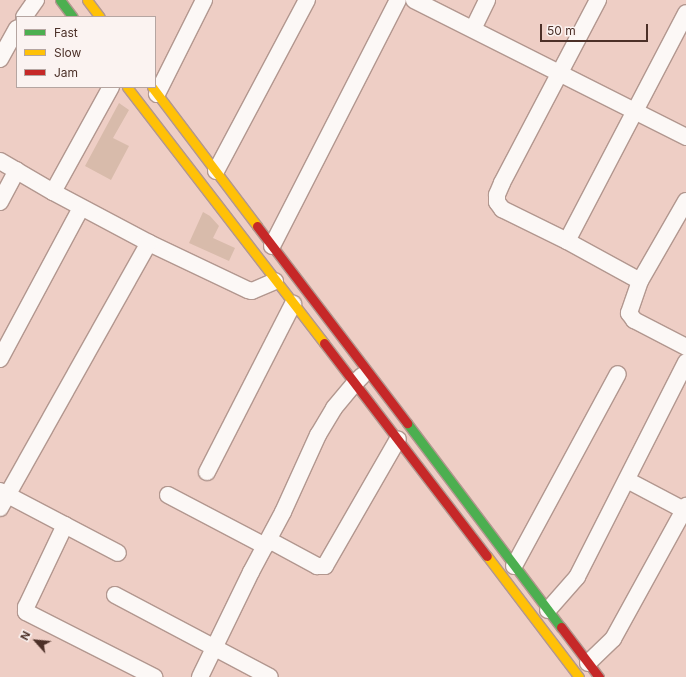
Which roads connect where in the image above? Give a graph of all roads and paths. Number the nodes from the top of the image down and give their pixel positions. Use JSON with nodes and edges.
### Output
{"nodes":[{"id":1,"x":36,"y":0,"type":"edge"},
{"id":2,"x":60,"y":0,"type":"edge"},
{"id":3,"x":87,"y":0,"type":"edge"},
{"id":4,"x":204,"y":0,"type":"edge"},
{"id":5,"x":307,"y":0,"type":"edge"},
{"id":6,"x":398,"y":0,"type":"edge"},
{"id":7,"x":414,"y":0,"type":"edge"},
{"id":8,"x":487,"y":0,"type":"edge"},
{"id":9,"x":598,"y":0,"type":"edge"},
{"id":10,"x":100,"y":10,"type":"edge"},
{"id":11,"x":686,"y":13,"type":"edge"},
{"id":12,"x":25,"y":16,"type":"edge"},
{"id":13,"x":72,"y":16,"type":"edge"},
{"id":14,"x":473,"y":29,"type":"junction"},
{"id":15,"x":16,"y":30,"type":"edge"},
{"id":16,"x":0,"y":59,"type":"edge"},
{"id":17,"x":561,"y":74,"type":"junction"},
{"id":18,"x":110,"y":88,"type":"edge"},
{"id":19,"x":128,"y":88,"type":"edge"},
{"id":20,"x":155,"y":91,"type":"edge"},
{"id":21,"x":636,"y":111,"type":"junction"},
{"id":22,"x":686,"y":137,"type":"edge"},
{"id":23,"x":0,"y":161,"type":"edge"},
{"id":24,"x":17,"y":170,"type":"junction"},
{"id":25,"x":216,"y":171,"type":"junction"},
{"id":26,"x":53,"y":192,"type":"junction"},
{"id":27,"x":686,"y":201,"type":"edge"},
{"id":28,"x":0,"y":202,"type":"edge"},
{"id":29,"x":81,"y":208,"type":"junction"},
{"id":30,"x":567,"y":241,"type":"junction"},
{"id":31,"x":149,"y":243,"type":"junction"},
{"id":32,"x":272,"y":246,"type":"junction"},
{"id":33,"x":275,"y":281,"type":"junction"},
{"id":34,"x":640,"y":281,"type":"junction"},
{"id":35,"x":293,"y":304,"type":"junction"},
{"id":36,"x":686,"y":348,"type":"edge"},
{"id":37,"x":0,"y":359,"type":"edge"},
{"id":38,"x":686,"y":362,"type":"edge"},
{"id":39,"x":368,"y":372,"type":"junction"},
{"id":40,"x":618,"y":374,"type":"dead end"},
{"id":41,"x":355,"y":383,"type":"junction"},
{"id":42,"x":398,"y":439,"type":"junction"},
{"id":43,"x":207,"y":472,"type":"dead end"},
{"id":44,"x":627,"y":480,"type":"junction"},
{"id":45,"x":168,"y":496,"type":"dead end"},
{"id":46,"x":3,"y":498,"type":"edge"},
{"id":47,"x":684,"y":514,"type":"edge"},
{"id":48,"x":65,"y":525,"type":"junction"},
{"id":49,"x":267,"y":543,"type":"junction"},
{"id":50,"x":118,"y":553,"type":"dead end"},
{"id":51,"x":514,"y":566,"type":"junction"},
{"id":52,"x":115,"y":595,"type":"dead end"},
{"id":53,"x":548,"y":610,"type":"junction"},
{"id":54,"x":215,"y":648,"type":"junction"},
{"id":55,"x":588,"y":664,"type":"junction"},
{"id":56,"x":154,"y":677,"type":"edge"},
{"id":57,"x":200,"y":677,"type":"edge"},
{"id":58,"x":270,"y":677,"type":"edge"},
{"id":59,"x":578,"y":677,"type":"edge"},
{"id":60,"x":599,"y":677,"type":"edge"}],
"edges":[{"from":1,"to":12,"type":"street"},
{"from":2,"to":13,"type":"main road"},
{"from":3,"to":10,"type":"main road"},
{"from":4,"to":20,"type":"street"},
{"from":5,"to":25,"type":"street"},
{"from":6,"to":32,"type":"street"},
{"from":7,"to":14,"type":"street"},
{"from":8,"to":14,"type":"street"},
{"from":9,"to":17,"type":"street"},
{"from":11,"to":21,"type":"street"},
{"from":14,"to":17,"type":"street"},
{"from":15,"to":16,"type":"street"},
{"from":17,"to":21,"type":"street"},
{"from":17,"to":30,"type":"street"},
{"from":18,"to":26,"type":"street"},
{"from":19,"to":33,"type":"main road"},
{"from":20,"to":25,"type":"main road"},
{"from":21,"to":22,"type":"street"},
{"from":21,"to":30,"type":"street"},
{"from":23,"to":24,"type":"street"},
{"from":24,"to":26,"type":"street"},
{"from":24,"to":28,"type":"street"},
{"from":25,"to":32,"type":"main road"},
{"from":26,"to":29,"type":"street"},
{"from":27,"to":34,"type":"street"},
{"from":29,"to":31,"type":"street"},
{"from":29,"to":37,"type":"street"},
{"from":30,"to":34,"type":"street"},
{"from":31,"to":33,"type":"street"},
{"from":31,"to":46,"type":"street"},
{"from":32,"to":39,"type":"main road"},
{"from":33,"to":35,"type":"main road"},
{"from":34,"to":36,"type":"street"},
{"from":35,"to":41,"type":"main road"},
{"from":35,"to":43,"type":"street"},
{"from":38,"to":44,"type":"street"},
{"from":39,"to":41,"type":"street"},
{"from":39,"to":51,"type":"main road"},
{"from":40,"to":51,"type":"street"},
{"from":41,"to":42,"type":"main road"},
{"from":41,"to":49,"type":"street"},
{"from":42,"to":49,"type":"street"},
{"from":42,"to":59,"type":"main road"},
{"from":44,"to":47,"type":"street"},
{"from":44,"to":53,"type":"street"},
{"from":45,"to":49,"type":"street"},
{"from":46,"to":48,"type":"street"},
{"from":47,"to":55,"type":"street"},
{"from":48,"to":50,"type":"street"},
{"from":48,"to":56,"type":"street"},
{"from":49,"to":54,"type":"street"},
{"from":51,"to":53,"type":"main road"},
{"from":52,"to":54,"type":"street"},
{"from":53,"to":55,"type":"main road"},
{"from":54,"to":57,"type":"street"},
{"from":54,"to":58,"type":"street"},
{"from":55,"to":60,"type":"main road"}]}
